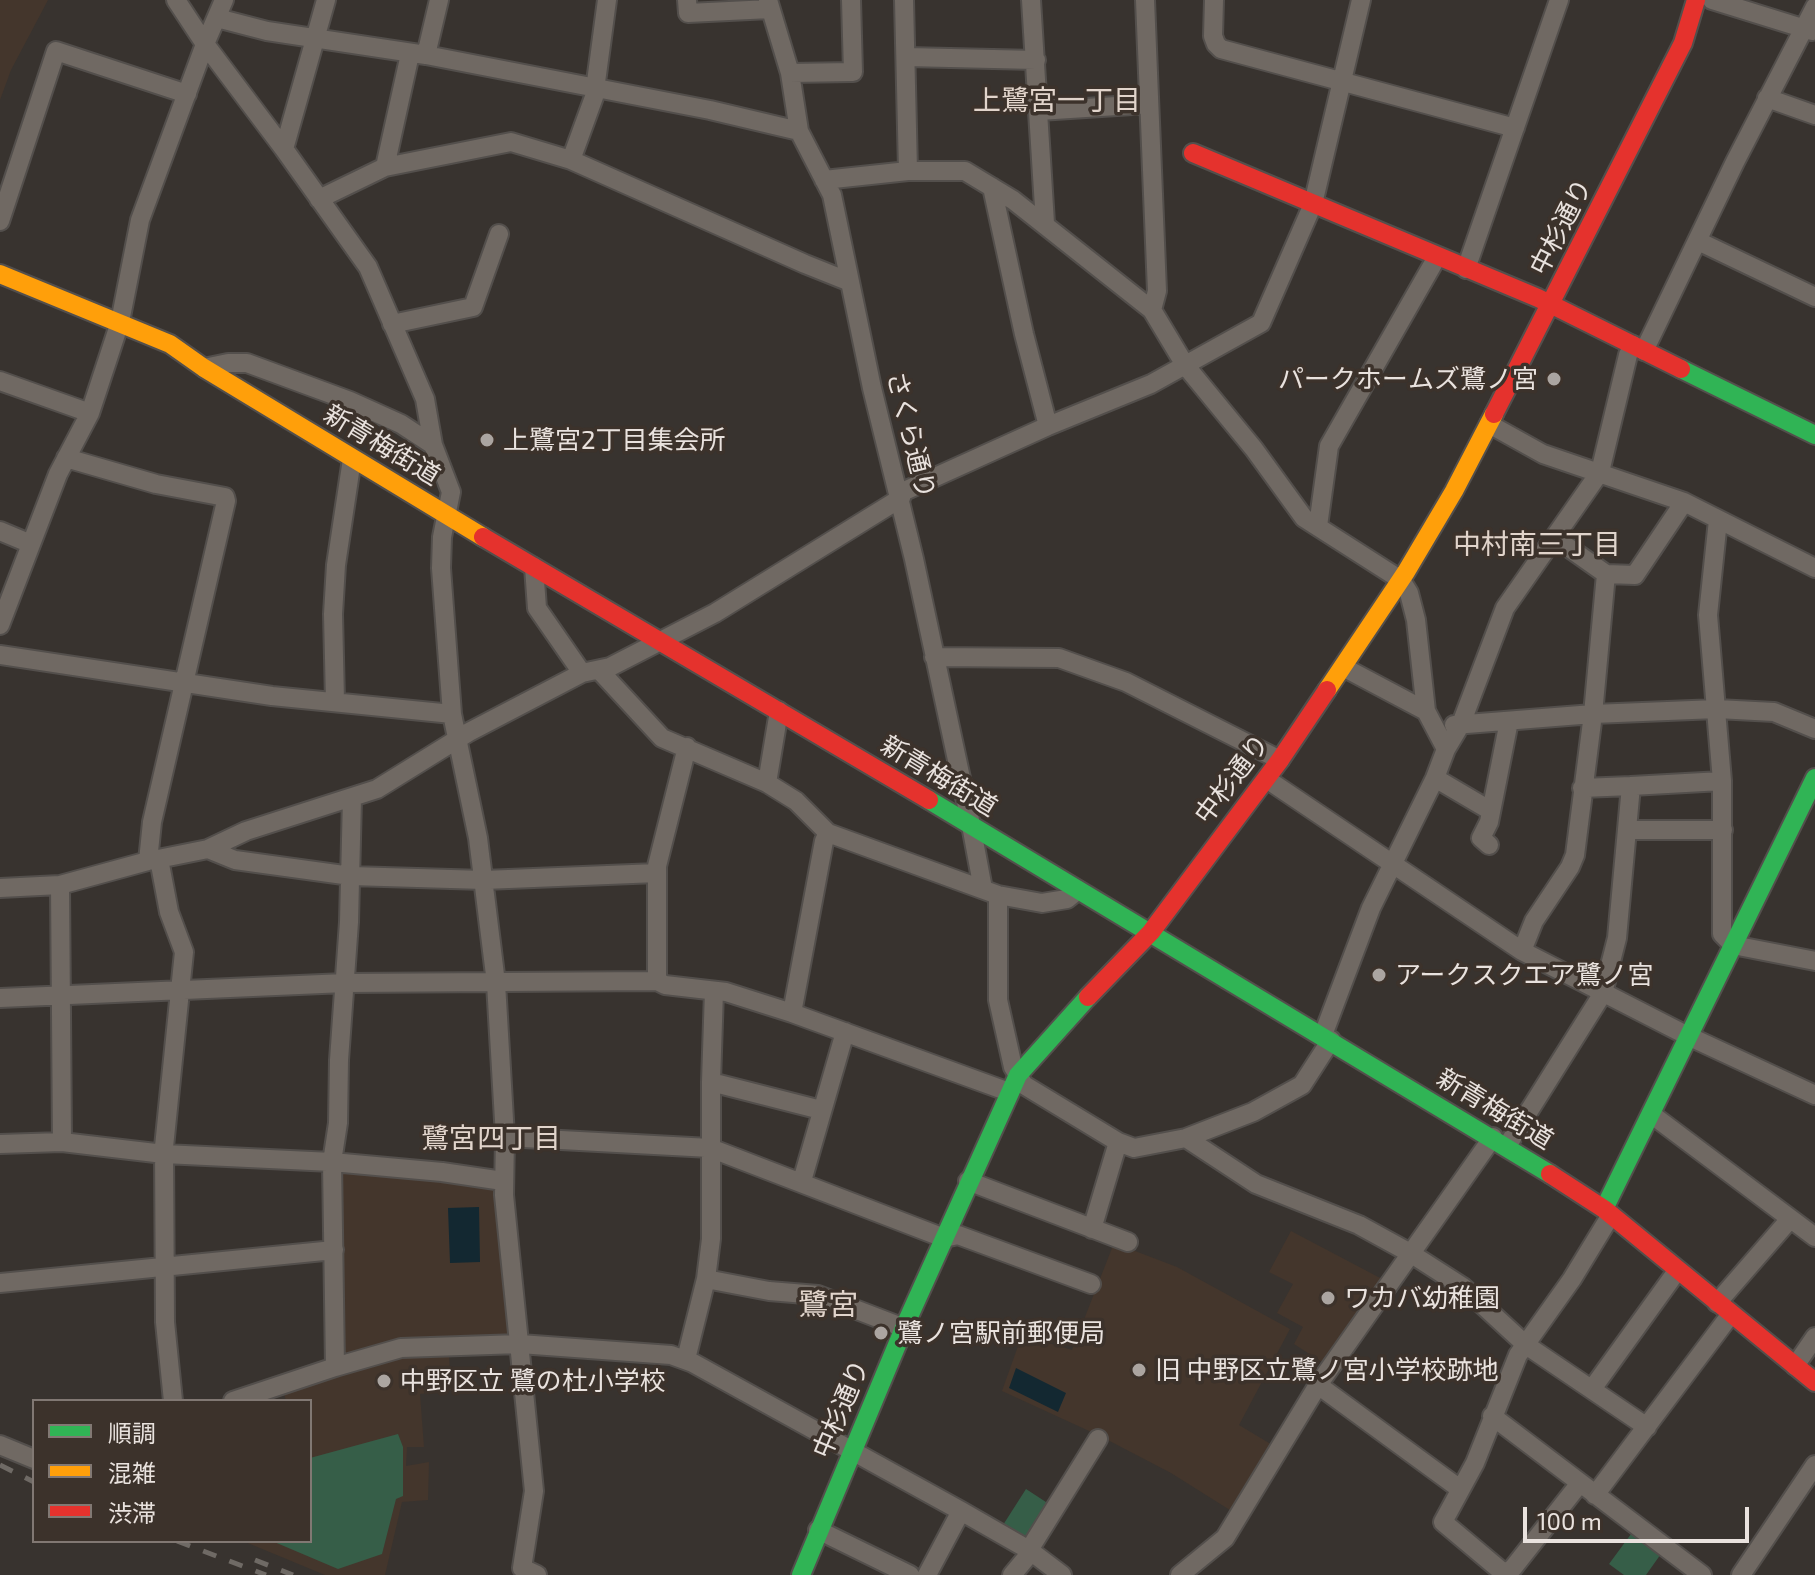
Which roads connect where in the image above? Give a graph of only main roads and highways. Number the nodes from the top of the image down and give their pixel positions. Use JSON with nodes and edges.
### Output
{"nodes":[{"id":1,"x":1696,"y":0,"type":"edge"},
{"id":2,"x":1193,"y":153,"type":"dead end"},
{"id":3,"x":0,"y":274,"type":"edge"},
{"id":4,"x":1551,"y":305,"type":"junction"},
{"id":5,"x":1815,"y":435,"type":"edge"},
{"id":6,"x":1815,"y":778,"type":"edge"},
{"id":7,"x":1151,"y":932,"type":"junction"},
{"id":8,"x":1608,"y":1212,"type":"junction"},
{"id":9,"x":1815,"y":1382,"type":"edge"},
{"id":10,"x":802,"y":1575,"type":"edge"}],
"edges":[{"from":1,"to":4,"type":"main road","name":"中杉通り"},
{"from":2,"to":4,"type":"main road"},
{"from":3,"to":7,"type":"main road","name":"新青梅街道"},
{"from":4,"to":5,"type":"main road"},
{"from":4,"to":7,"type":"main road","name":"中杉通り"},
{"from":6,"to":8,"type":"main road"},
{"from":7,"to":8,"type":"main road","name":"新青梅街道"},
{"from":7,"to":10,"type":"main road","name":"中杉通り"},
{"from":8,"to":9,"type":"main road","name":"新青梅街道"}]}
